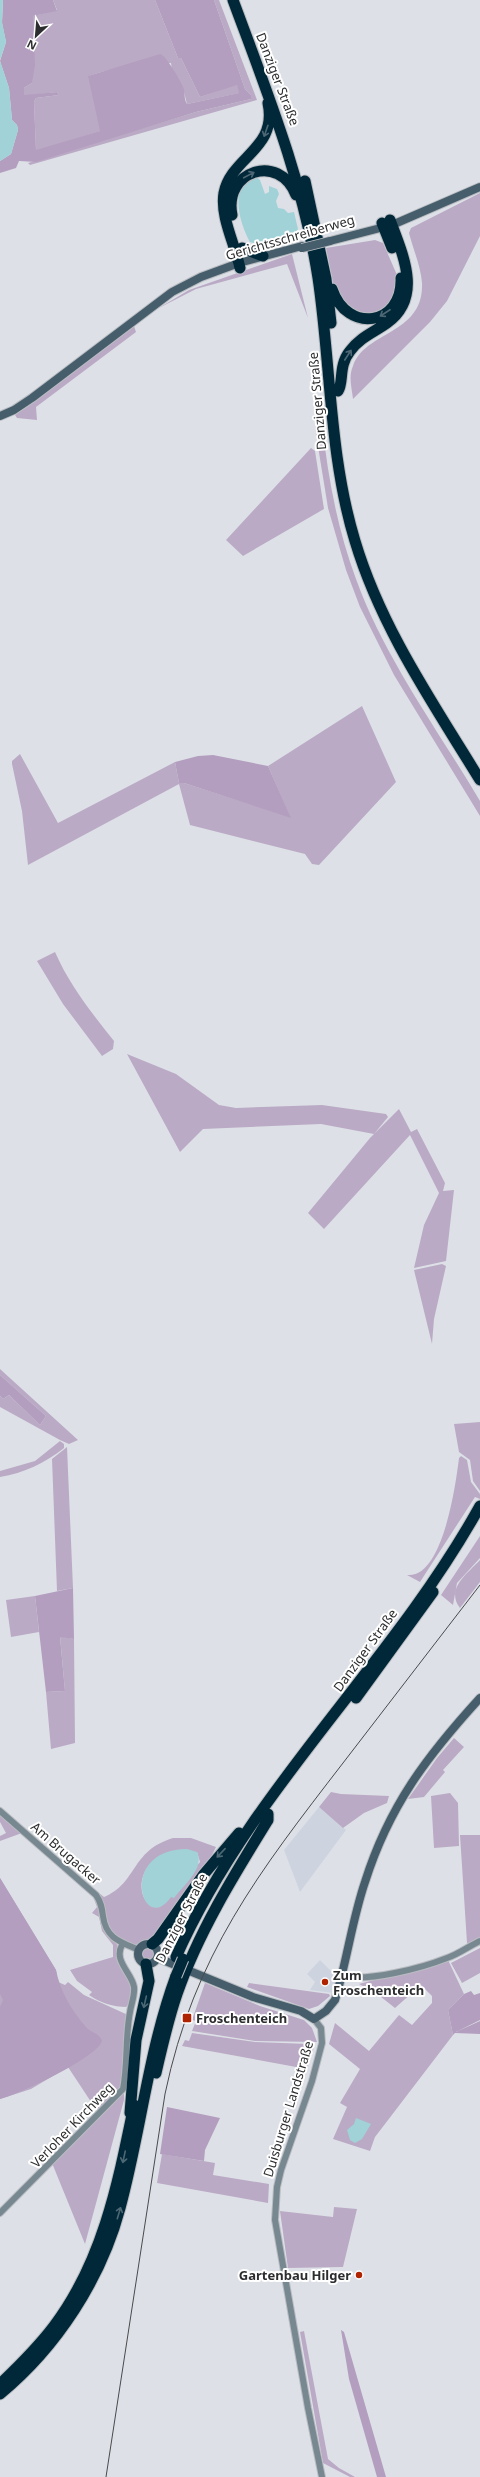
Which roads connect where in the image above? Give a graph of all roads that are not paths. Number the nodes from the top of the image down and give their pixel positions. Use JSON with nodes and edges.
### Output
{"nodes":[{"id":1,"x":233,"y":0,"type":"edge"},
{"id":2,"x":241,"y":0,"type":"edge"},
{"id":3,"x":268,"y":93,"type":"junction"},
{"id":4,"x":480,"y":186,"type":"edge"},
{"id":5,"x":303,"y":206,"type":"junction"},
{"id":6,"x":387,"y":224,"type":"junction"},
{"id":7,"x":302,"y":247,"type":"junction"},
{"id":8,"x":242,"y":248,"type":"junction"},
{"id":9,"x":263,"y":256,"type":"junction"},
{"id":10,"x":243,"y":264,"type":"junction"},
{"id":11,"x":326,"y":279,"type":"junction"},
{"id":12,"x":338,"y":391,"type":"junction"},
{"id":13,"x":4,"y":415,"type":"edge"},
{"id":14,"x":480,"y":766,"type":"edge"},
{"id":15,"x":480,"y":780,"type":"edge"},
{"id":16,"x":480,"y":1506,"type":"edge"},
{"id":17,"x":480,"y":1519,"type":"edge"},
{"id":18,"x":480,"y":1698,"type":"edge"},
{"id":19,"x":0,"y":1811,"type":"edge"},
{"id":20,"x":263,"y":1815,"type":"junction"},
{"id":21,"x":480,"y":1940,"type":"edge"},
{"id":22,"x":152,"y":1944,"type":"junction"},
{"id":23,"x":122,"y":1945,"type":"junction"},
{"id":24,"x":138,"y":1950,"type":"junction"},
{"id":25,"x":158,"y":1958,"type":"junction"},
{"id":26,"x":146,"y":1964,"type":"junction"},
{"id":27,"x":187,"y":1971,"type":"junction"},
{"id":28,"x":173,"y":1975,"type":"junction"},
{"id":29,"x":342,"y":1976,"type":"junction"},
{"id":30,"x":314,"y":2019,"type":"junction"},
{"id":31,"x":131,"y":2119,"type":"junction"},
{"id":32,"x":134,"y":2147,"type":"junction"},
{"id":33,"x":0,"y":2213,"type":"edge"},
{"id":34,"x":0,"y":2384,"type":"edge"},
{"id":35,"x":0,"y":2394,"type":"edge"},
{"id":36,"x":322,"y":2477,"type":"edge"}],
"edges":[{"from":1,"to":3,"type":"highway","name":"Danziger Straße"},
{"from":2,"to":11,"type":"highway","name":"Danziger Straße"},
{"from":3,"to":5,"type":"highway","name":"Danziger Straße"},
{"from":3,"to":10,"type":"highway","one_way":true},
{"from":4,"to":6,"type":"main road","name":"Gerichtsschreiberweg"},
{"from":8,"to":5,"type":"highway","one_way":true},
{"from":5,"to":15,"type":"highway","name":"Danziger Straße"},
{"from":6,"to":7,"type":"main road","name":"Gerichtsschreiberweg","bridge":true},
{"from":6,"to":11,"type":"highway","one_way":true},
{"from":12,"to":6,"type":"highway","one_way":true},
{"from":7,"to":9,"type":"main road","name":"Gerichtsschreiberweg"},
{"from":7,"to":10,"type":"main road","name":"Gerichtsschreiberweg"},
{"from":8,"to":9,"type":"highway"},
{"from":8,"to":10,"type":"highway"},
{"from":9,"to":10,"type":"main road","name":"Gerichtsschreiberweg"},
{"from":10,"to":13,"type":"main road","name":"Gerichtsschreiberweg"},
{"from":11,"to":12,"type":"highway","name":"Danziger Straße"},
{"from":12,"to":14,"type":"highway","name":"Danziger Straße"},
{"from":16,"to":20,"type":"highway","name":"Danziger Straße"},
{"from":17,"to":20,"type":"highway","name":"Danziger Straße"},
{"from":18,"to":29,"type":"main road"},
{"from":19,"to":23,"type":"street","name":"Am Brugacker"},
{"from":20,"to":22,"type":"highway","one_way":true},
{"from":20,"to":27,"type":"highway"},
{"from":20,"to":28,"type":"highway","name":"Danziger Straße","bridge":true},
{"from":21,"to":29,"type":"street"},
{"from":22,"to":24,"type":"main road"},
{"from":22,"to":25,"type":"main road"},
{"from":23,"to":24,"type":"street"},
{"from":23,"to":33,"type":"street","name":"Verloher Kirchweg"},
{"from":24,"to":26,"type":"main road"},
{"from":25,"to":26,"type":"main road"},
{"from":25,"to":27,"type":"main road"},
{"from":26,"to":31,"type":"highway","one_way":true},
{"from":27,"to":30,"type":"main road"},
{"from":27,"to":32,"type":"highway"},
{"from":28,"to":31,"type":"highway","name":"Danziger Straße"},
{"from":28,"to":32,"type":"highway","name":"Danziger Straße"},
{"from":29,"to":30,"type":"main road"},
{"from":30,"to":36,"type":"street","name":"Duisburger Landstraße"},
{"from":31,"to":34,"type":"highway","name":"Danziger Straße","one_way":true},
{"from":35,"to":32,"type":"highway","name":"Danziger Straße","one_way":true}]}
